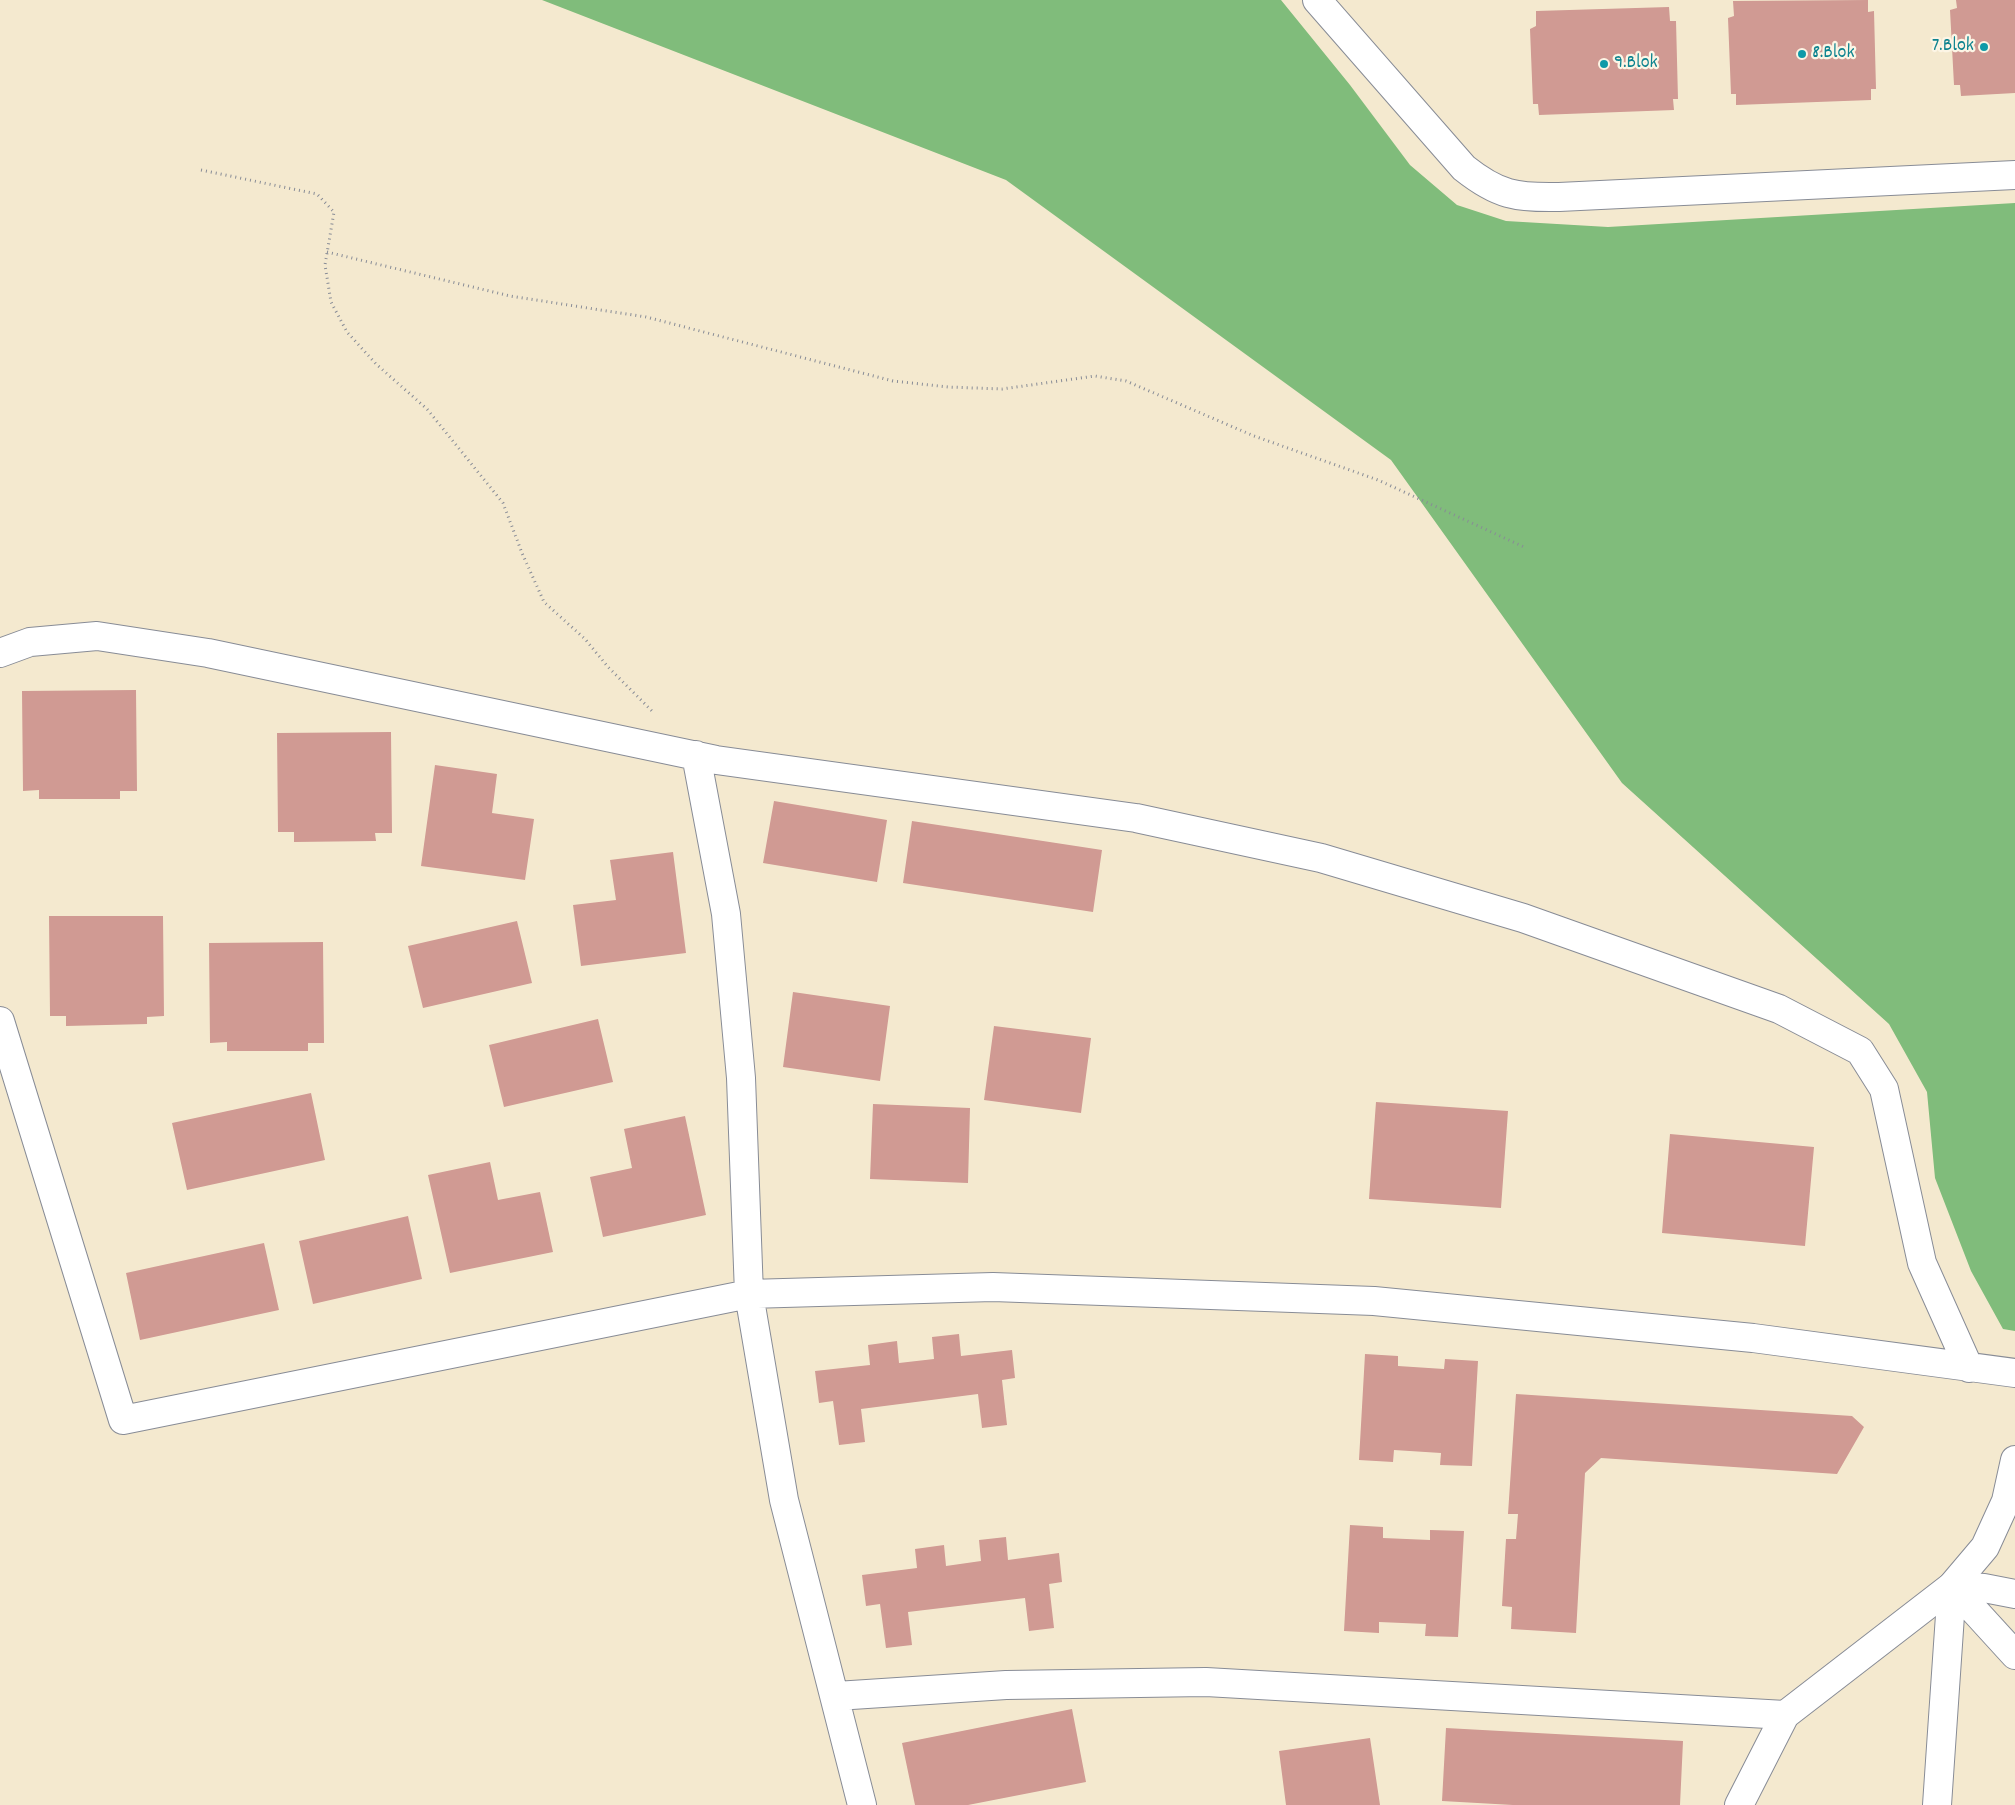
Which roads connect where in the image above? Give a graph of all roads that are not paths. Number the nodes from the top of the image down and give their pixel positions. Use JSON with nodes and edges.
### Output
{"nodes":[{"id":1,"x":1317,"y":0,"type":"edge"},
{"id":2,"x":2015,"y":175,"type":"edge"},
{"id":3,"x":0,"y":653,"type":"edge"},
{"id":4,"x":696,"y":755,"type":"junction"},
{"id":5,"x":0,"y":1021,"type":"edge"},
{"id":6,"x":749,"y":1294,"type":"junction"},
{"id":7,"x":1969,"y":1368,"type":"junction"},
{"id":8,"x":2015,"y":1373,"type":"edge"},
{"id":9,"x":2015,"y":1460,"type":"edge"},
{"id":10,"x":1952,"y":1586,"type":"junction"},
{"id":11,"x":2015,"y":1594,"type":"edge"},
{"id":12,"x":2015,"y":1656,"type":"edge"},
{"id":13,"x":836,"y":1696,"type":"junction"},
{"id":14,"x":1785,"y":1715,"type":"junction"},
{"id":15,"x":862,"y":1805,"type":"edge"},
{"id":16,"x":1739,"y":1805,"type":"edge"},
{"id":17,"x":1937,"y":1805,"type":"edge"}],
"edges":[{"from":1,"to":2,"type":"street"},
{"from":3,"to":4,"type":"street"},
{"from":4,"to":6,"type":"street"},
{"from":4,"to":7,"type":"street"},
{"from":5,"to":6,"type":"street"},
{"from":6,"to":7,"type":"street"},
{"from":6,"to":13,"type":"street"},
{"from":7,"to":8,"type":"street"},
{"from":9,"to":10,"type":"street"},
{"from":10,"to":11,"type":"street"},
{"from":10,"to":12,"type":"street"},
{"from":10,"to":14,"type":"street"},
{"from":10,"to":17,"type":"street"},
{"from":13,"to":14,"type":"street"},
{"from":13,"to":15,"type":"street"},
{"from":14,"to":16,"type":"street"}]}
